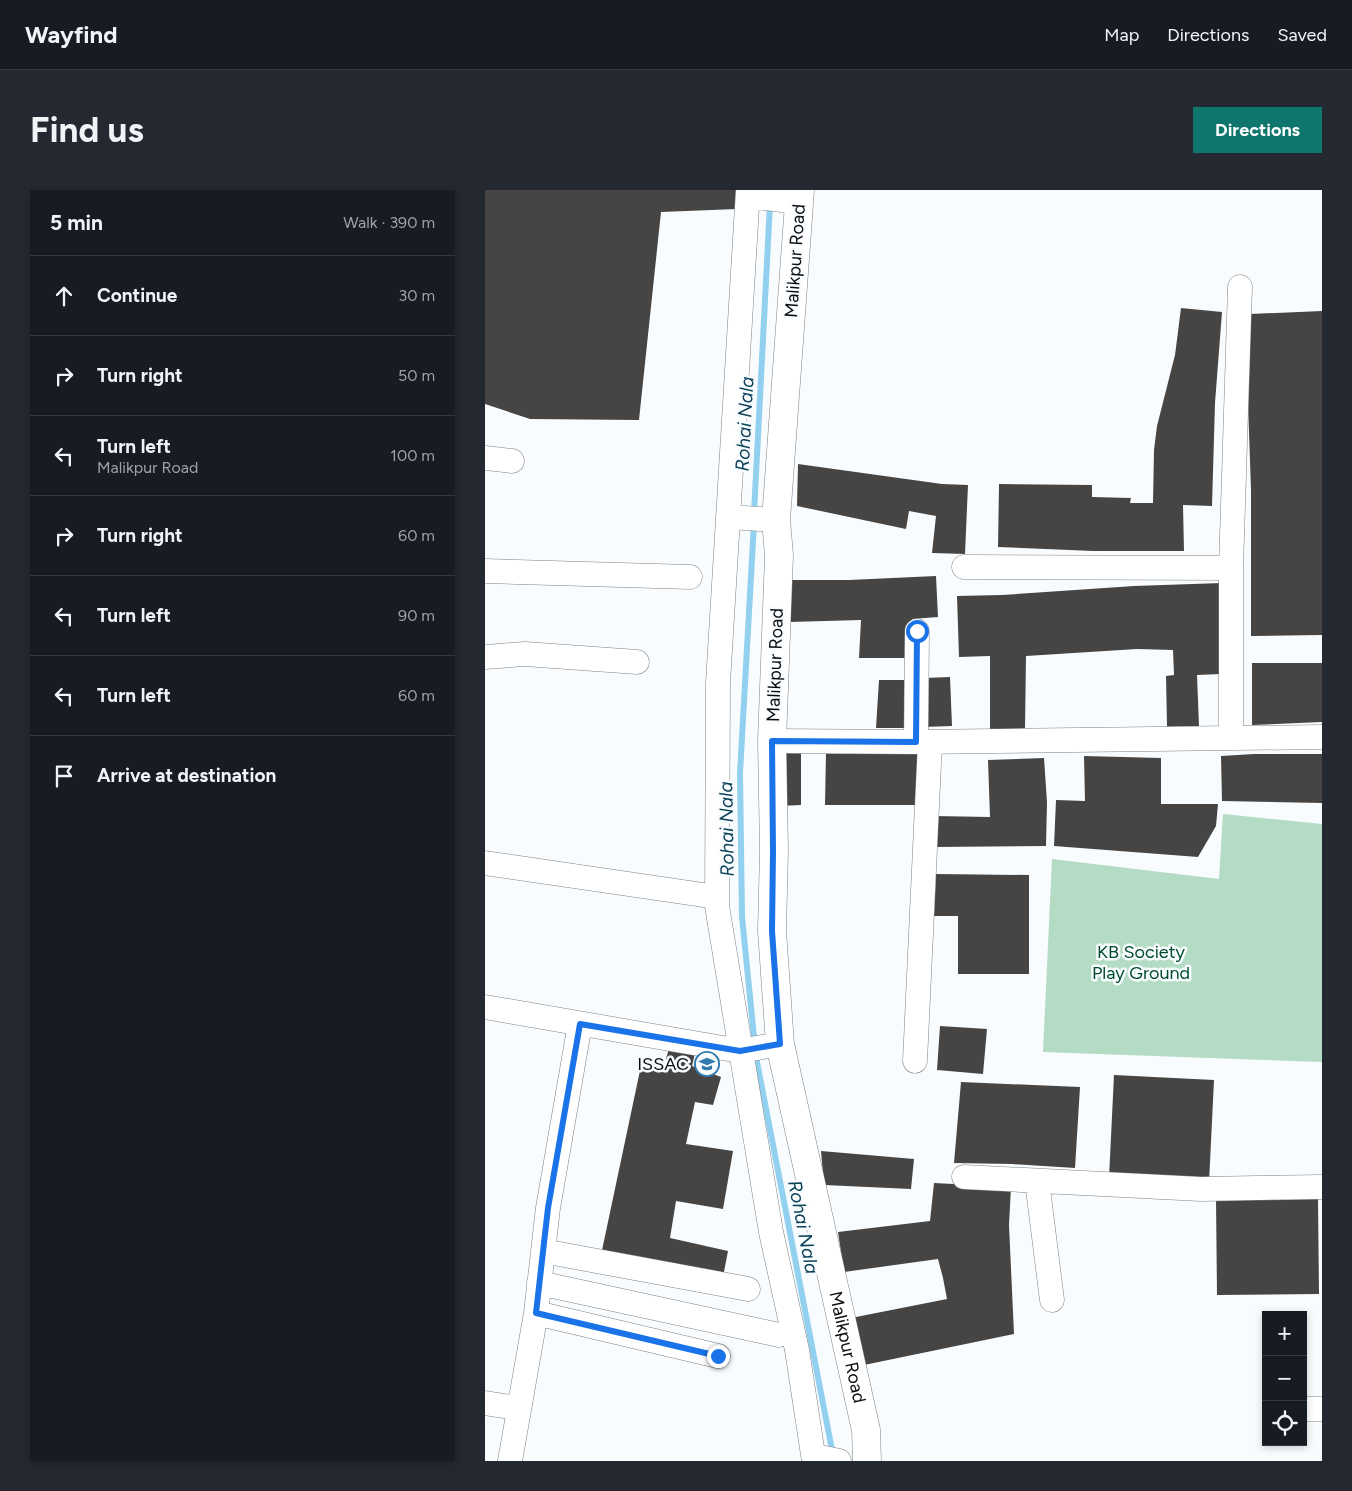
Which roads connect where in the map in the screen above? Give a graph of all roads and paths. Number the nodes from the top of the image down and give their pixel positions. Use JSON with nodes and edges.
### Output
{"nodes":[{"id":1,"x":752,"y":195,"type":"edge"},
{"id":2,"x":796,"y":198,"type":"edge"},
{"id":3,"x":1240,"y":288,"type":"dead end"},
{"id":4,"x":485,"y":458,"type":"edge"},
{"id":5,"x":512,"y":462,"type":"dead end"},
{"id":6,"x":733,"y":517,"type":"junction"},
{"id":7,"x":770,"y":519,"type":"junction"},
{"id":8,"x":965,"y":567,"type":"dead end"},
{"id":9,"x":1231,"y":568,"type":"junction"},
{"id":10,"x":485,"y":571,"type":"edge"},
{"id":11,"x":691,"y":577,"type":"dead end"},
{"id":12,"x":917,"y":631,"type":"dead end"},
{"id":13,"x":485,"y":657,"type":"edge"},
{"id":14,"x":637,"y":662,"type":"dead end"},
{"id":15,"x":1322,"y":737,"type":"edge"},
{"id":16,"x":1231,"y":738,"type":"junction"},
{"id":17,"x":772,"y":741,"type":"junction"},
{"id":18,"x":923,"y":742,"type":"junction"},
{"id":19,"x":485,"y":863,"type":"edge"},
{"id":20,"x":717,"y":897,"type":"junction"},
{"id":21,"x":485,"y":1007,"type":"edge"},
{"id":22,"x":580,"y":1024,"type":"junction"},
{"id":23,"x":775,"y":1045,"type":"junction"},
{"id":24,"x":740,"y":1051,"type":"junction"},
{"id":25,"x":915,"y":1061,"type":"dead end"},
{"id":26,"x":964,"y":1177,"type":"dead end"},
{"id":27,"x":1037,"y":1181,"type":"junction"},
{"id":28,"x":1322,"y":1187,"type":"edge"},
{"id":29,"x":543,"y":1251,"type":"junction"},
{"id":30,"x":539,"y":1283,"type":"junction"},
{"id":31,"x":747,"y":1289,"type":"dead end"},
{"id":32,"x":1052,"y":1300,"type":"dead end"},
{"id":33,"x":536,"y":1313,"type":"junction"},
{"id":34,"x":779,"y":1335,"type":"dead end"},
{"id":35,"x":718,"y":1356,"type":"dead end"},
{"id":36,"x":485,"y":1404,"type":"edge"},
{"id":37,"x":518,"y":1408,"type":"junction"},
{"id":38,"x":1307,"y":1409,"type":"edge"},
{"id":39,"x":1322,"y":1409,"type":"edge"},
{"id":40,"x":823,"y":1459,"type":"edge"},
{"id":41,"x":510,"y":1461,"type":"edge"},
{"id":42,"x":867,"y":1461,"type":"edge"}],
"edges":[{"from":1,"to":2,"type":"street"},
{"from":1,"to":6,"type":"street"},
{"from":2,"to":7,"type":"street","name":"Malikpur Road"},
{"from":3,"to":9,"type":"street"},
{"from":4,"to":5,"type":"street"},
{"from":6,"to":7,"type":"street"},
{"from":6,"to":20,"type":"street"},
{"from":7,"to":17,"type":"street","name":"Malikpur Road"},
{"from":8,"to":9,"type":"street"},
{"from":9,"to":16,"type":"street"},
{"from":10,"to":11,"type":"street"},
{"from":12,"to":18,"type":"street"},
{"from":13,"to":14,"type":"street"},
{"from":15,"to":16,"type":"street"},
{"from":16,"to":18,"type":"street"},
{"from":17,"to":18,"type":"street"},
{"from":17,"to":23,"type":"street","name":"Malikpur Road"},
{"from":18,"to":25,"type":"street"},
{"from":19,"to":20,"type":"street"},
{"from":20,"to":24,"type":"street"},
{"from":21,"to":22,"type":"street"},
{"from":22,"to":24,"type":"street"},
{"from":22,"to":29,"type":"street"},
{"from":23,"to":24,"type":"street"},
{"from":23,"to":42,"type":"street","name":"Malikpur Road"},
{"from":24,"to":40,"type":"street"},
{"from":26,"to":27,"type":"street"},
{"from":27,"to":28,"type":"street"},
{"from":27,"to":32,"type":"street"},
{"from":29,"to":30,"type":"street"},
{"from":29,"to":31,"type":"street"},
{"from":30,"to":33,"type":"street"},
{"from":30,"to":34,"type":"street"},
{"from":33,"to":35,"type":"street"},
{"from":33,"to":37,"type":"street"},
{"from":36,"to":37,"type":"street"},
{"from":37,"to":41,"type":"street"},
{"from":38,"to":39,"type":"street"}]}
